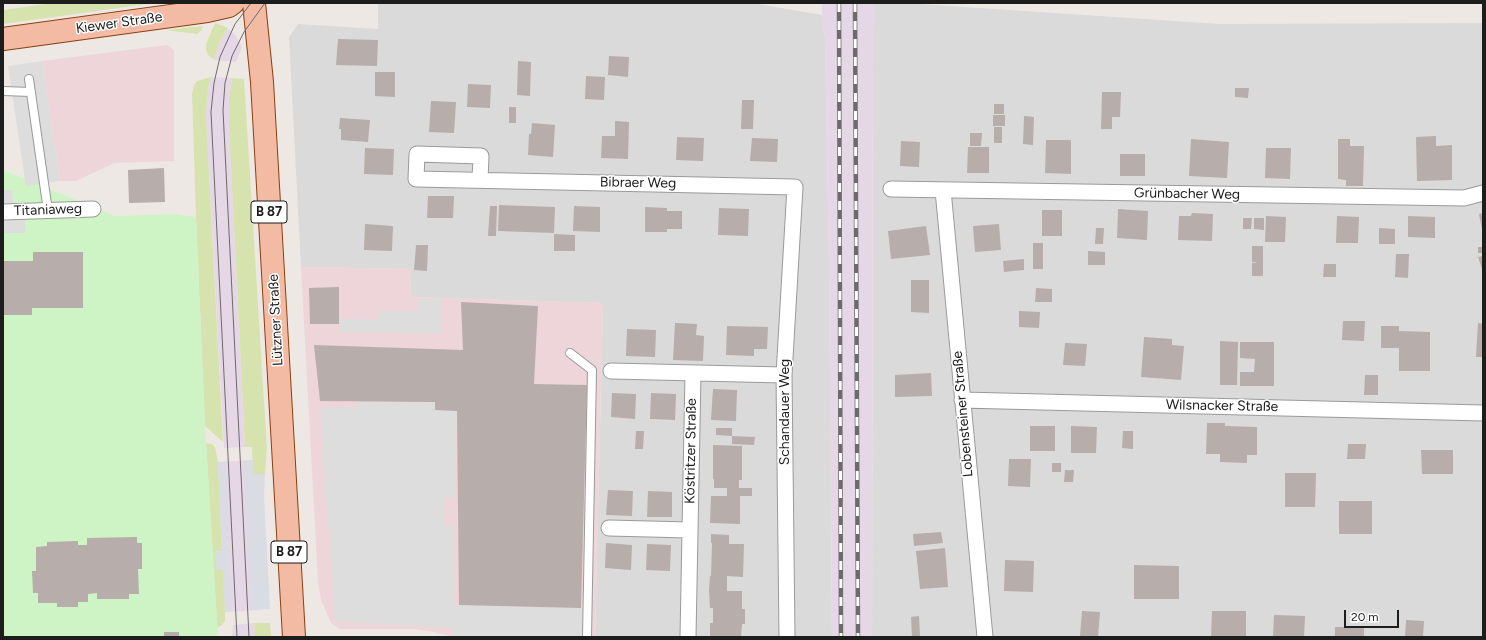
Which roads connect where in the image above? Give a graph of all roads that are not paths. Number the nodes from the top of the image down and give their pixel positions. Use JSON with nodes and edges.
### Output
{"nodes":[{"id":1,"x":233,"y":3,"type":"edge"},
{"id":2,"x":254,"y":3,"type":"edge"},
{"id":3,"x":3,"y":39,"type":"edge"},
{"id":4,"x":30,"y":79,"type":"dead end"},
{"id":5,"x":3,"y":91,"type":"edge"},
{"id":6,"x":31,"y":92,"type":"junction"},
{"id":7,"x":480,"y":180,"type":"dead end"},
{"id":8,"x":795,"y":187,"type":"joint"},
{"id":9,"x":891,"y":189,"type":"dead end"},
{"id":10,"x":943,"y":190,"type":"junction"},
{"id":11,"x":1483,"y":193,"type":"edge"},
{"id":12,"x":93,"y":209,"type":"dead end"},
{"id":13,"x":48,"y":211,"type":"junction"},
{"id":14,"x":3,"y":212,"type":"edge"},
{"id":15,"x":570,"y":353,"type":"dead end"},
{"id":16,"x":611,"y":371,"type":"dead end"},
{"id":17,"x":693,"y":373,"type":"junction"},
{"id":18,"x":784,"y":375,"type":"junction"},
{"id":19,"x":962,"y":400,"type":"junction"},
{"id":20,"x":1483,"y":413,"type":"edge"},
{"id":21,"x":609,"y":528,"type":"dead end"},
{"id":22,"x":689,"y":530,"type":"junction"},
{"id":23,"x":294,"y":637,"type":"edge"},
{"id":24,"x":587,"y":637,"type":"edge"},
{"id":25,"x":688,"y":637,"type":"edge"},
{"id":26,"x":787,"y":637,"type":"edge"},
{"id":27,"x":985,"y":637,"type":"edge"}],
"edges":[{"from":1,"to":3,"type":"main road","name":"Kiewer Straße"},
{"from":2,"to":23,"type":"main road","name":"Lützner Straße","number":"B 87"},
{"from":4,"to":6,"type":"lane"},
{"from":5,"to":6,"type":"lane"},
{"from":6,"to":13,"type":"lane"},
{"from":7,"to":8,"type":"street","name":"Bibraer Weg"},
{"from":8,"to":18,"type":"street","name":"Schandauer Weg"},
{"from":9,"to":10,"type":"street","name":"Grünbacher Weg"},
{"from":10,"to":11,"type":"street","name":"Grünbacher Weg"},
{"from":10,"to":19,"type":"street","name":"Lobensteiner Straße"},
{"from":12,"to":13,"type":"street","name":"Titaniaweg"},
{"from":13,"to":14,"type":"street","name":"Titaniaweg"},
{"from":15,"to":24,"type":"lane"},
{"from":16,"to":17,"type":"street"},
{"from":17,"to":18,"type":"street"},
{"from":17,"to":22,"type":"street","name":"Köstritzer Straße"},
{"from":18,"to":26,"type":"street","name":"Schandauer Weg"},
{"from":19,"to":20,"type":"street","name":"Wilsnacker Straße"},
{"from":19,"to":27,"type":"street","name":"Lobensteiner Straße"},
{"from":21,"to":22,"type":"street"},
{"from":22,"to":25,"type":"street","name":"Köstritzer Straße"}]}
